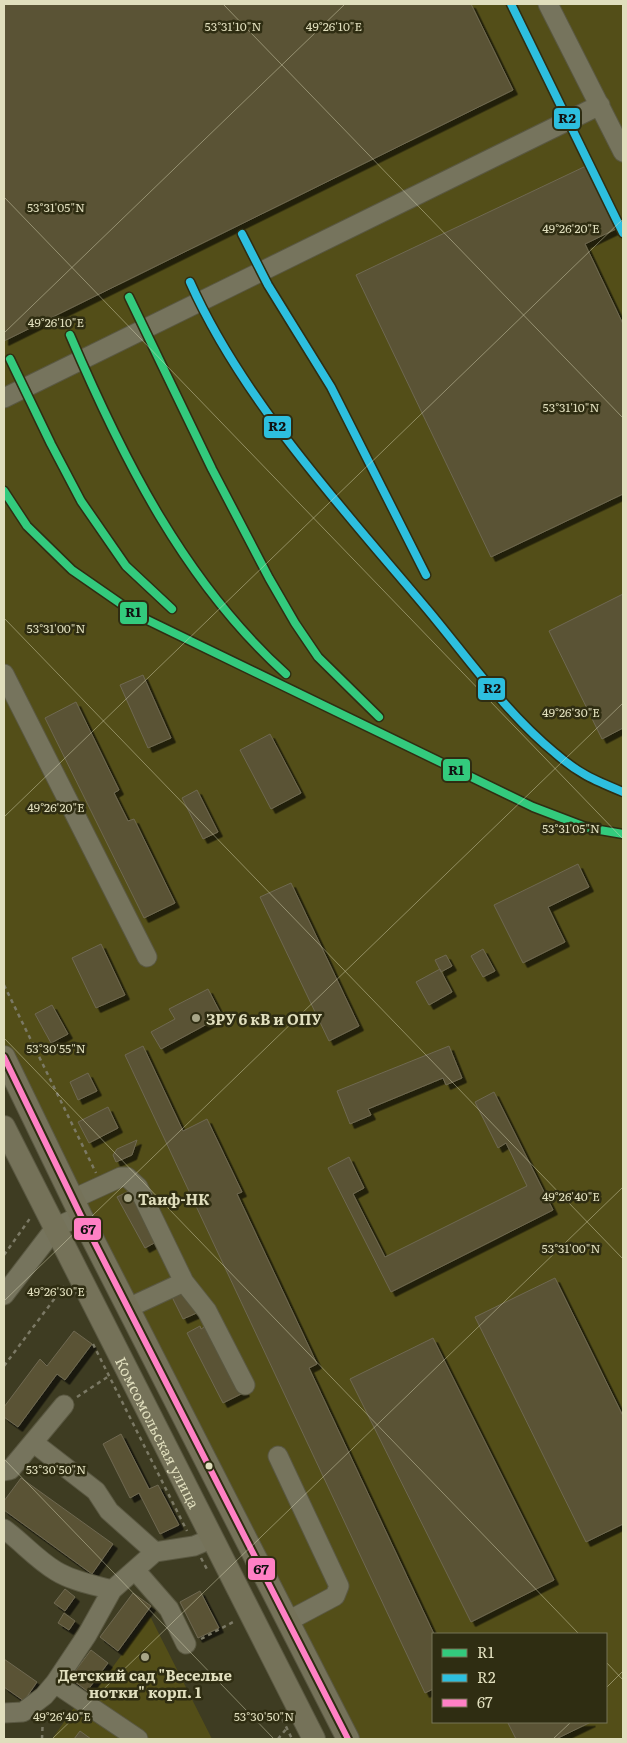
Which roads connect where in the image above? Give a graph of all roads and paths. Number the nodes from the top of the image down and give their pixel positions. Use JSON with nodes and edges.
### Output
{"nodes":[{"id":1,"x":548,"y":4,"type":"edge"},
{"id":2,"x":600,"y":105,"type":"junction"},
{"id":3,"x":623,"y":152,"type":"edge"},
{"id":4,"x":4,"y":398,"type":"edge"},
{"id":5,"x":4,"y":674,"type":"edge"},
{"id":6,"x":147,"y":957,"type":"dead end"},
{"id":7,"x":4,"y":985,"type":"edge"},
{"id":8,"x":4,"y":1058,"type":"edge"},
{"id":9,"x":4,"y":1127,"type":"edge"},
{"id":10,"x":102,"y":1185,"type":"junction"},
{"id":11,"x":77,"y":1207,"type":"junction"},
{"id":12,"x":31,"y":1217,"type":"dead end"},
{"id":13,"x":56,"y":1227,"type":"junction"},
{"id":14,"x":4,"y":1256,"type":"edge"},
{"id":15,"x":184,"y":1282,"type":"junction"},
{"id":16,"x":64,"y":1286,"type":"dead end"},
{"id":17,"x":4,"y":1295,"type":"edge"},
{"id":18,"x":128,"y":1308,"type":"junction"},
{"id":19,"x":4,"y":1366,"type":"edge"},
{"id":20,"x":109,"y":1376,"type":"dead end"},
{"id":21,"x":244,"y":1385,"type":"dead end"},
{"id":22,"x":64,"y":1405,"type":"joint"},
{"id":23,"x":34,"y":1443,"type":"junction"},
{"id":24,"x":278,"y":1456,"type":"dead end"},
{"id":25,"x":4,"y":1471,"type":"edge"},
{"id":26,"x":240,"y":1526,"type":"junction"},
{"id":27,"x":4,"y":1529,"type":"edge"},
{"id":28,"x":213,"y":1538,"type":"junction"},
{"id":29,"x":155,"y":1552,"type":"junction"},
{"id":30,"x":135,"y":1570,"type":"junction"},
{"id":31,"x":112,"y":1590,"type":"junction"},
{"id":32,"x":235,"y":1621,"type":"dead end"},
{"id":33,"x":288,"y":1621,"type":"junction"},
{"id":34,"x":186,"y":1644,"type":"joint"},
{"id":35,"x":56,"y":1683,"type":"junction"},
{"id":36,"x":4,"y":1713,"type":"edge"},
{"id":37,"x":287,"y":1728,"type":"dead end"},
{"id":38,"x":138,"y":1739,"type":"edge"},
{"id":39,"x":278,"y":1739,"type":"edge"},
{"id":40,"x":314,"y":1739,"type":"edge"},
{"id":41,"x":348,"y":1739,"type":"edge"}],
"edges":[{"from":1,"to":2,"type":"street"},
{"from":2,"to":3,"type":"street"},
{"from":2,"to":4,"type":"street"},
{"from":5,"to":6,"type":"street"},
{"from":7,"to":10,"type":"path"},
{"from":8,"to":11,"type":"main road","name":"Комсомольская улица"},
{"from":9,"to":13,"type":"main road","name":"Комсомольская улица"},
{"from":10,"to":11,"type":"street"},
{"from":10,"to":15,"type":"street"},
{"from":11,"to":13,"type":"street"},
{"from":11,"to":18,"type":"main road","name":"Комсомольская улица"},
{"from":12,"to":14,"type":"path"},
{"from":13,"to":17,"type":"street"},
{"from":13,"to":28,"type":"main road","name":"Комсомольская улица"},
{"from":15,"to":18,"type":"street"},
{"from":15,"to":21,"type":"street"},
{"from":16,"to":19,"type":"path"},
{"from":18,"to":26,"type":"main road","name":"Комсомольская улица"},
{"from":20,"to":22,"type":"path"},
{"from":22,"to":23,"type":"street"},
{"from":23,"to":25,"type":"street"},
{"from":23,"to":29,"type":"street"},
{"from":24,"to":33,"type":"street"},
{"from":26,"to":28,"type":"main road"},
{"from":26,"to":33,"type":"main road","name":"Комсомольская улица"},
{"from":27,"to":31,"type":"street"},
{"from":28,"to":29,"type":"street"},
{"from":28,"to":40,"type":"main road","name":"Комсомольская улица"},
{"from":29,"to":30,"type":"street"},
{"from":30,"to":31,"type":"street"},
{"from":30,"to":34,"type":"street"},
{"from":31,"to":35,"type":"street"},
{"from":32,"to":34,"type":"path"},
{"from":33,"to":41,"type":"main road","name":"Комсомольская улица"},
{"from":35,"to":36,"type":"street"},
{"from":35,"to":38,"type":"street"},
{"from":37,"to":39,"type":"path"}]}
